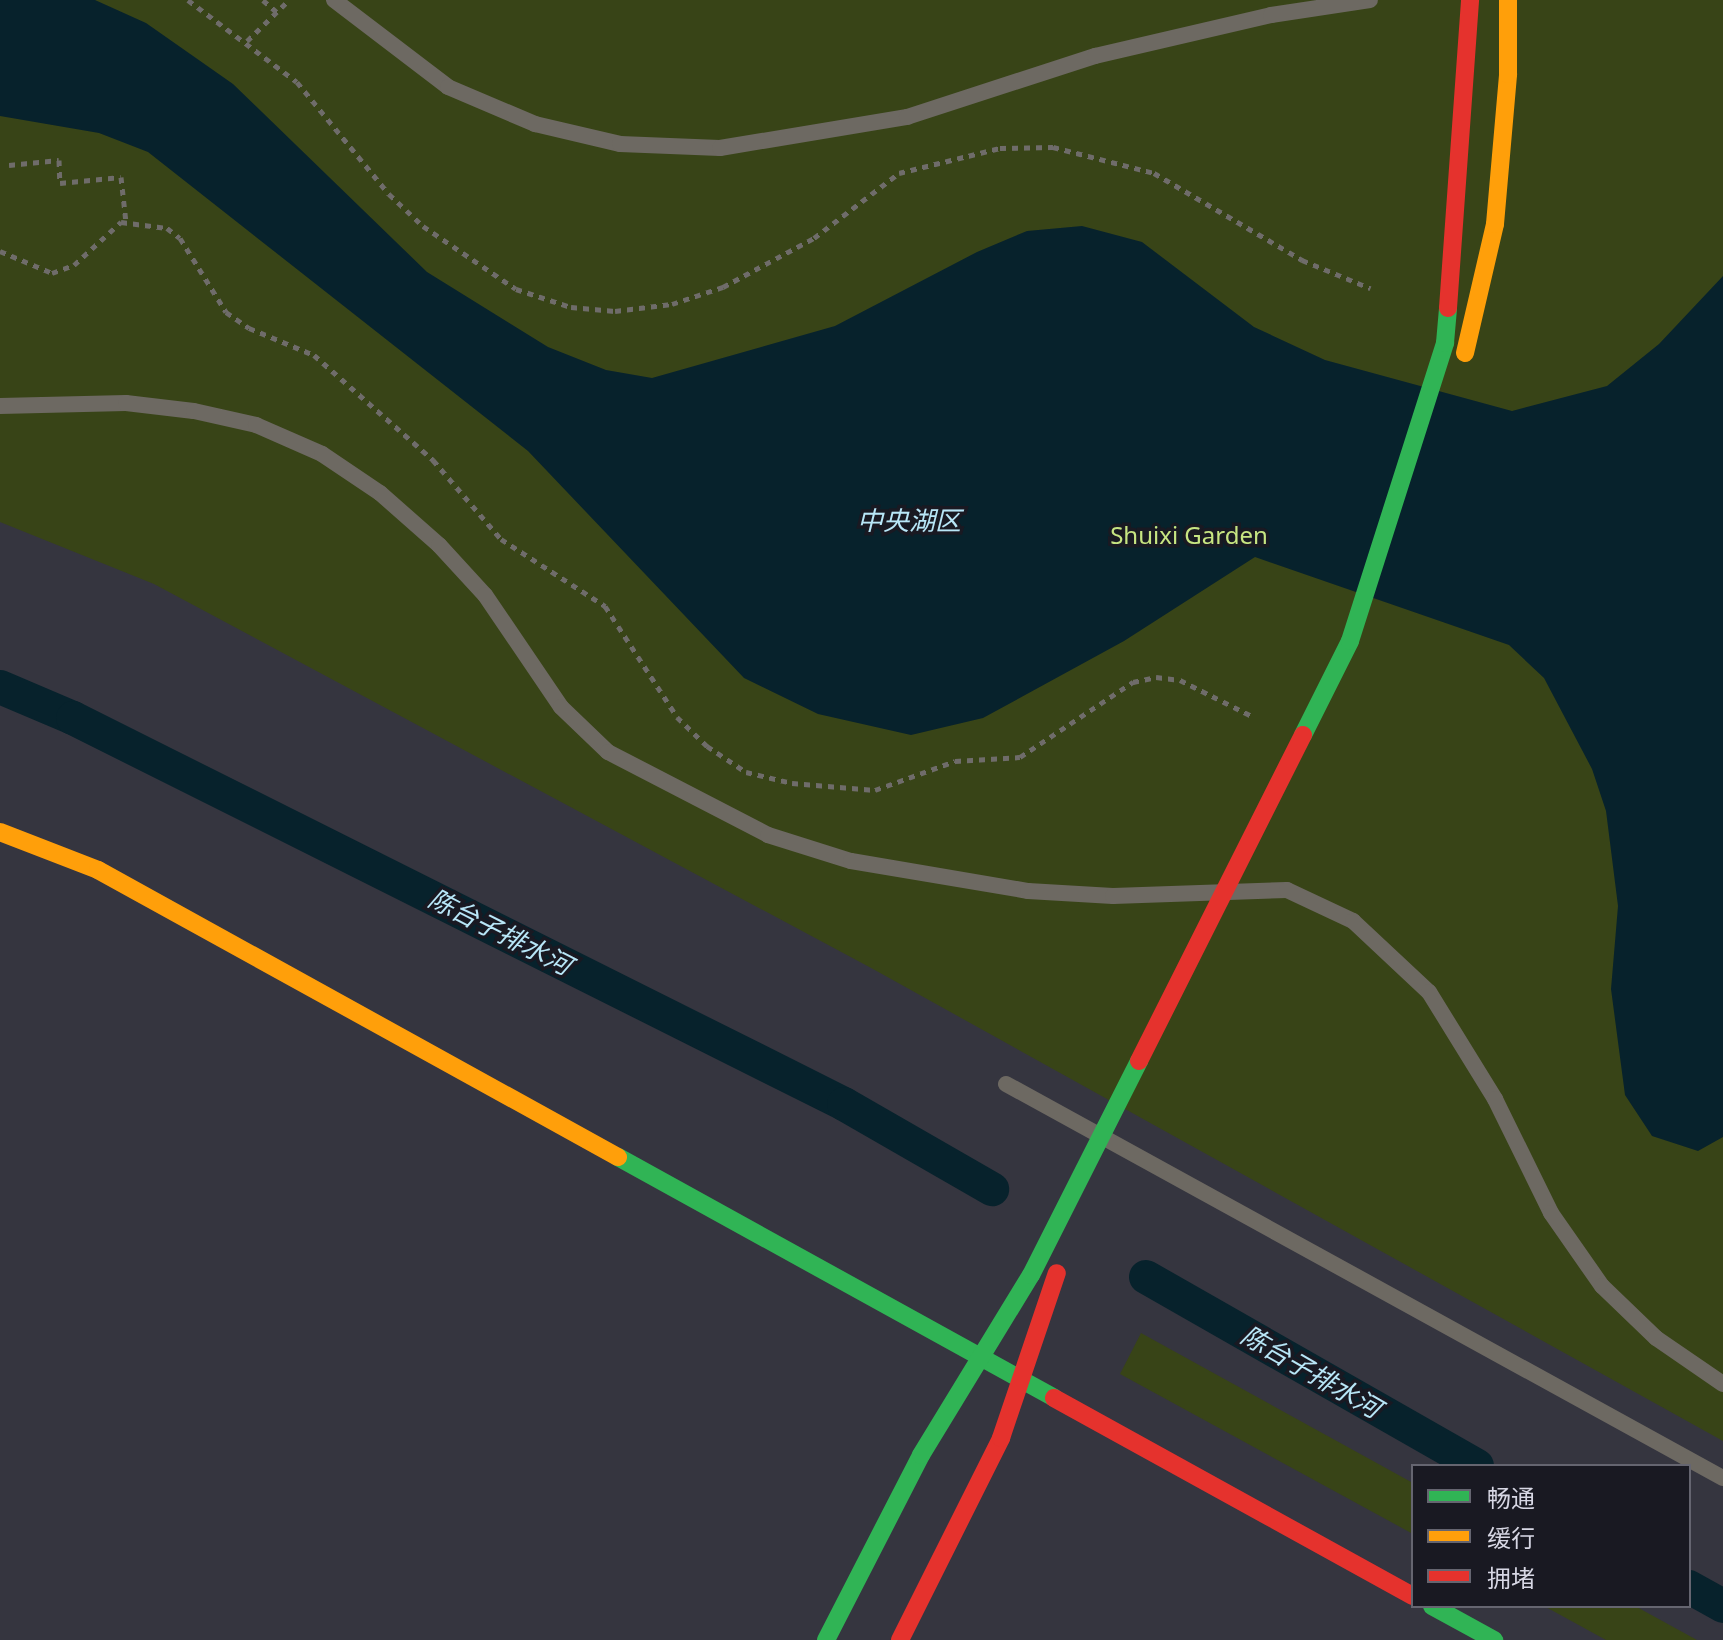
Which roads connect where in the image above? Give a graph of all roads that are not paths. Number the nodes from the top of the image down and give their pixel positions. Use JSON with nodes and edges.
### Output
{"nodes":[{"id":1,"x":334,"y":0,"type":"edge"},
{"id":2,"x":1370,"y":0,"type":"edge"},
{"id":3,"x":1470,"y":0,"type":"edge"},
{"id":4,"x":1508,"y":0,"type":"edge"},
{"id":5,"x":1457,"y":379,"type":"dead end"},
{"id":6,"x":0,"y":406,"type":"edge"},
{"id":7,"x":0,"y":832,"type":"edge"},
{"id":8,"x":1266,"y":867,"type":"dead end"},
{"id":9,"x":1221,"y":895,"type":"junction"},
{"id":10,"x":1248,"y":899,"type":"junction"},
{"id":11,"x":1006,"y":1084,"type":"dead end"},
{"id":12,"x":1101,"y":1136,"type":"junction"},
{"id":13,"x":1066,"y":1256,"type":"dead end"},
{"id":14,"x":981,"y":1358,"type":"junction"},
{"id":15,"x":1019,"y":1379,"type":"junction"},
{"id":16,"x":1723,"y":1384,"type":"edge"},
{"id":17,"x":1723,"y":1478,"type":"edge"},
{"id":18,"x":1411,"y":1595,"type":"edge"},
{"id":19,"x":1436,"y":1608,"type":"edge"},
{"id":20,"x":826,"y":1640,"type":"edge"},
{"id":21,"x":900,"y":1640,"type":"edge"},
{"id":22,"x":1494,"y":1640,"type":"edge"}],
"edges":[{"from":1,"to":2,"type":"lane"},
{"from":3,"to":9,"type":"main road"},
{"from":4,"to":5,"type":"main road"},
{"from":6,"to":9,"type":"lane"},
{"from":7,"to":14,"type":"main road"},
{"from":8,"to":10,"type":"main road"},
{"from":9,"to":10,"type":"lane"},
{"from":9,"to":12,"type":"main road"},
{"from":10,"to":16,"type":"lane"},
{"from":11,"to":12,"type":"lane"},
{"from":12,"to":14,"type":"main road"},
{"from":12,"to":17,"type":"lane"},
{"from":13,"to":15,"type":"main road"},
{"from":14,"to":15,"type":"main road"},
{"from":14,"to":20,"type":"main road"},
{"from":15,"to":18,"type":"main road"},
{"from":15,"to":21,"type":"main road"},
{"from":19,"to":22,"type":"main road"}]}
